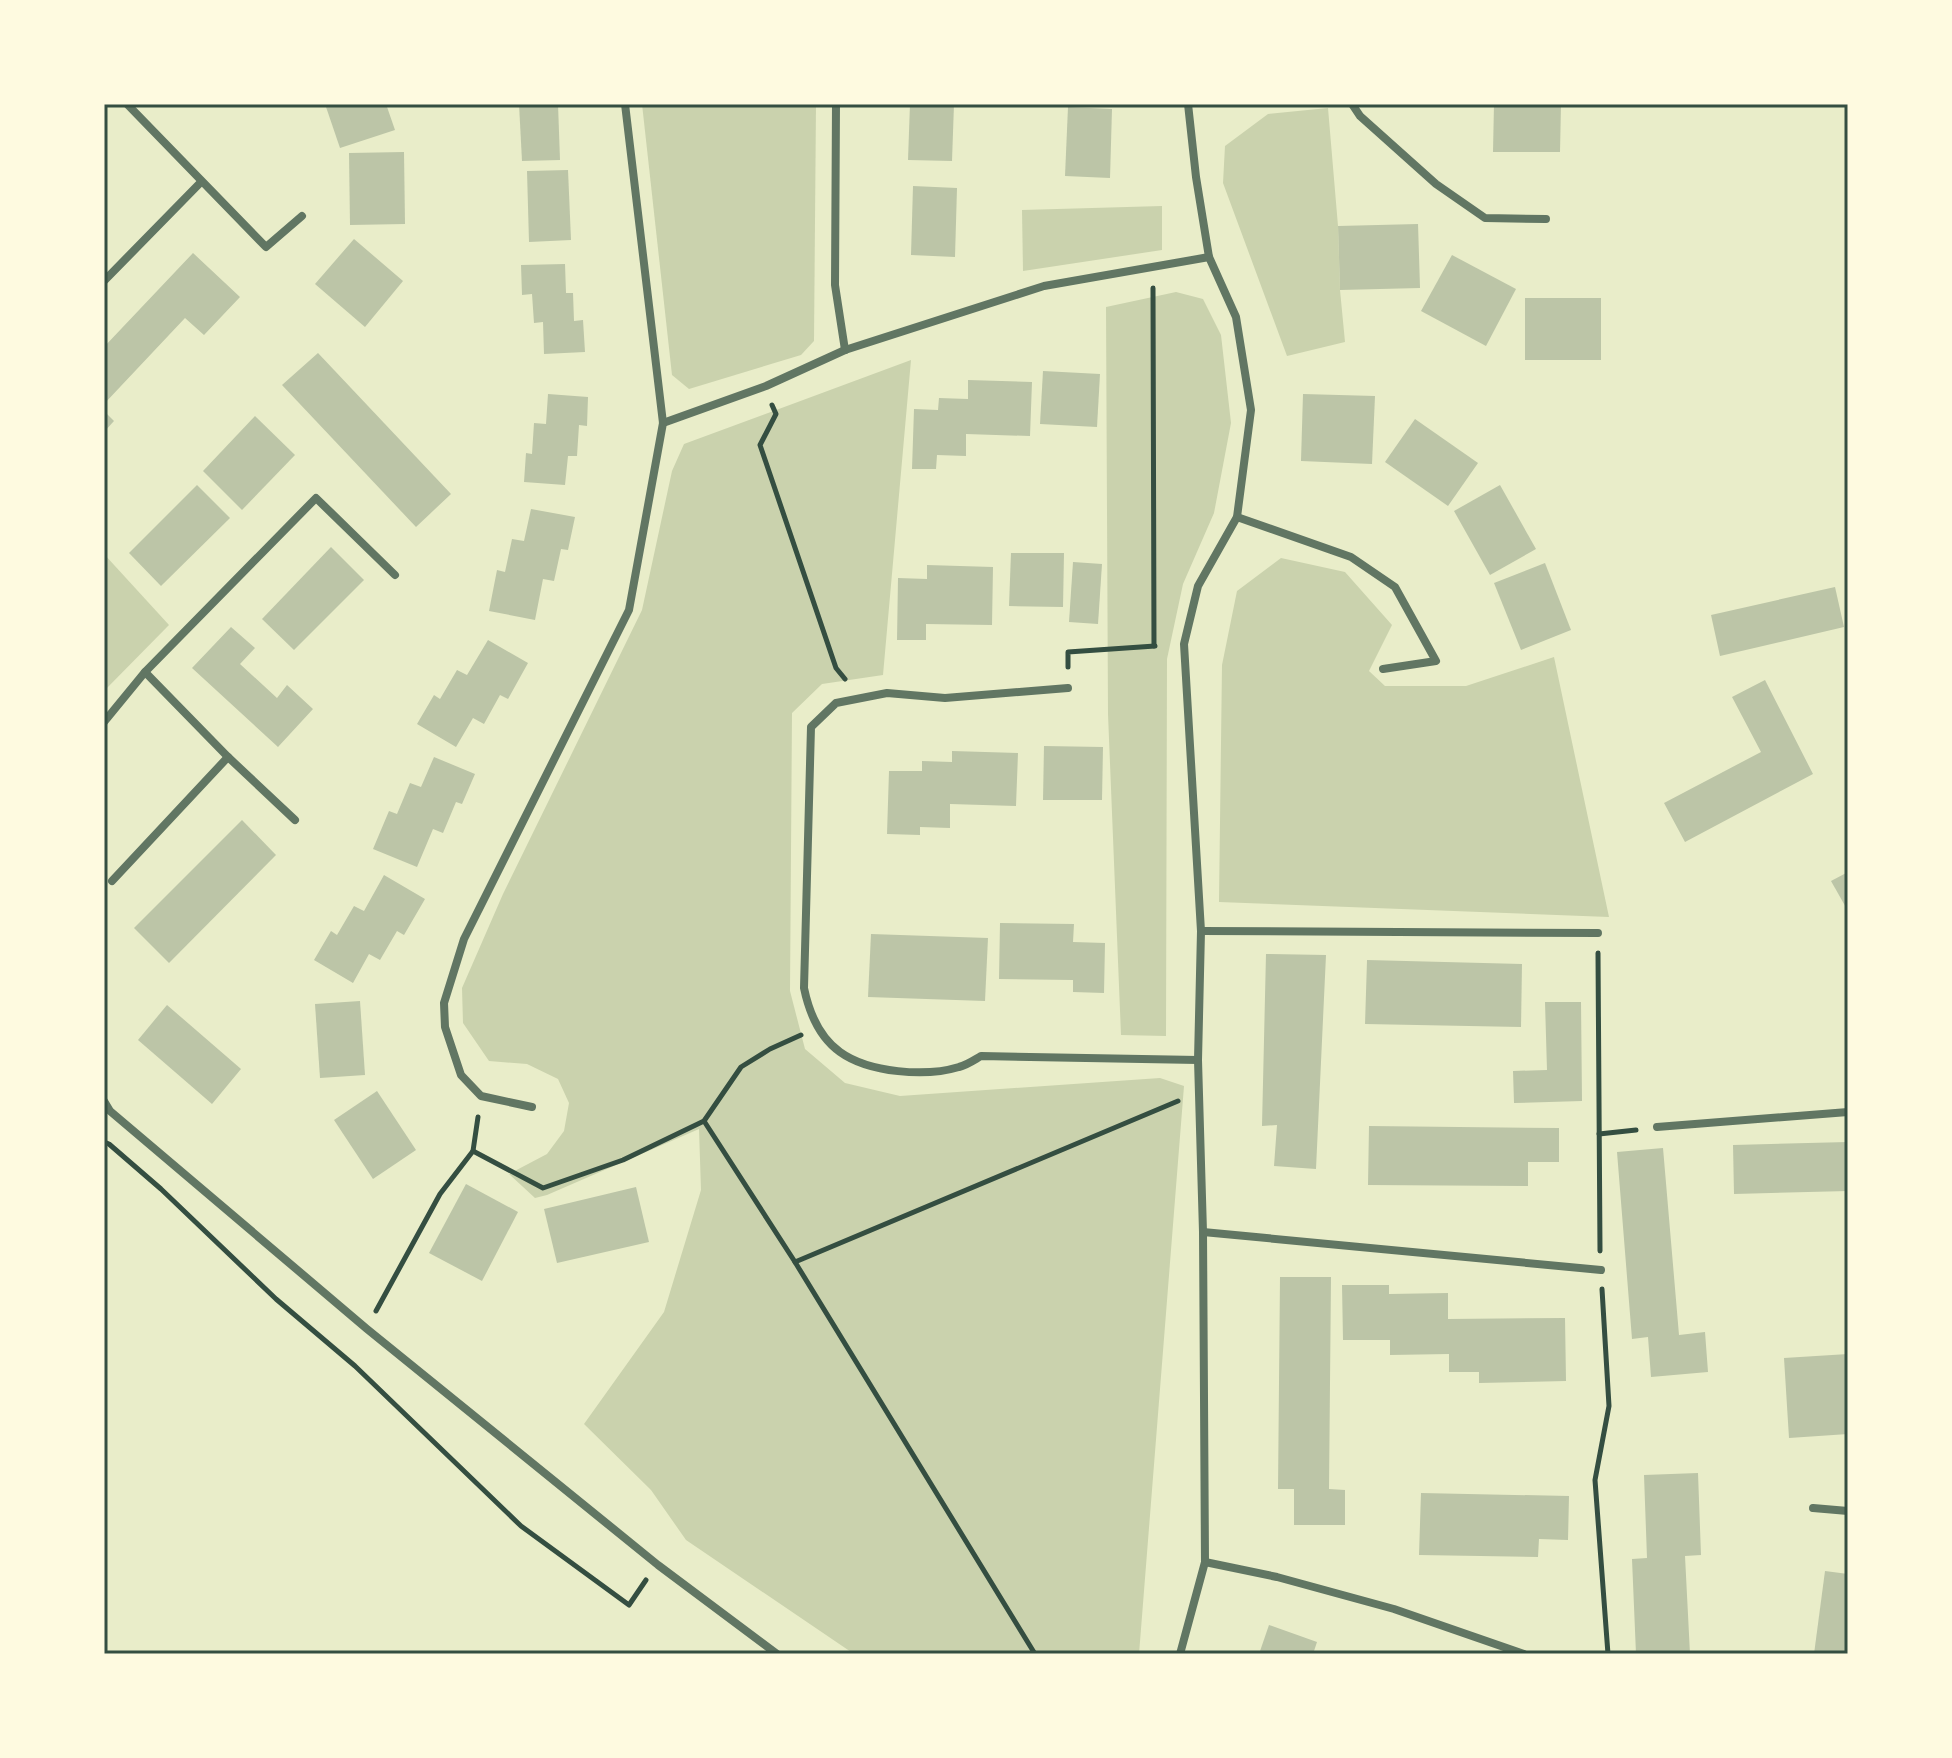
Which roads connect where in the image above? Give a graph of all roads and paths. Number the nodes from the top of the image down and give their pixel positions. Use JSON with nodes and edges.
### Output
{"nodes":[{"id":1,"x":127,"y":104,"type":"edge"},
{"id":2,"x":625,"y":104,"type":"edge"},
{"id":3,"x":836,"y":104,"type":"edge"},
{"id":4,"x":1188,"y":104,"type":"edge"},
{"id":5,"x":1352,"y":104,"type":"edge"},
{"id":6,"x":201,"y":182,"type":"junction"},
{"id":7,"x":302,"y":216,"type":"dead end"},
{"id":8,"x":1546,"y":219,"type":"dead end"},
{"id":9,"x":1209,"y":257,"type":"junction"},
{"id":10,"x":1153,"y":267,"type":"junction"},
{"id":11,"x":104,"y":281,"type":"edge"},
{"id":12,"x":845,"y":350,"type":"junction"},
{"id":13,"x":766,"y":386,"type":"junction"},
{"id":14,"x":663,"y":423,"type":"junction"},
{"id":15,"x":1237,"y":517,"type":"junction"},
{"id":16,"x":395,"y":575,"type":"dead end"},
{"id":17,"x":1184,"y":644,"type":"junction"},
{"id":18,"x":1154,"y":646,"type":"junction"},
{"id":19,"x":1383,"y":669,"type":"dead end"},
{"id":20,"x":145,"y":672,"type":"junction"},
{"id":21,"x":1068,"y":688,"type":"joint"},
{"id":22,"x":862,"y":698,"type":"junction"},
{"id":23,"x":104,"y":722,"type":"edge"},
{"id":24,"x":228,"y":757,"type":"junction"},
{"id":25,"x":295,"y":820,"type":"dead end"},
{"id":26,"x":112,"y":881,"type":"dead end"},
{"id":27,"x":1201,"y":931,"type":"junction"},
{"id":28,"x":1598,"y":933,"type":"dead end"},
{"id":29,"x":818,"y":1027,"type":"junction"},
{"id":30,"x":1198,"y":1060,"type":"junction"},
{"id":31,"x":1199,"y":1092,"type":"junction"},
{"id":32,"x":481,"y":1096,"type":"junction"},
{"id":33,"x":104,"y":1101,"type":"edge"},
{"id":34,"x":532,"y":1107,"type":"dead end"},
{"id":35,"x":1848,"y":1112,"type":"edge"},
{"id":36,"x":704,"y":1121,"type":"junction"},
{"id":37,"x":1657,"y":1127,"type":"joint"},
{"id":38,"x":1599,"y":1134,"type":"dead end"},
{"id":39,"x":104,"y":1142,"type":"edge"},
{"id":40,"x":473,"y":1151,"type":"junction"},
{"id":41,"x":1203,"y":1232,"type":"junction"},
{"id":42,"x":795,"y":1262,"type":"junction"},
{"id":43,"x":1601,"y":1270,"type":"dead end"},
{"id":44,"x":367,"y":1329,"type":"junction"},
{"id":45,"x":1813,"y":1508,"type":"dead end"},
{"id":46,"x":1848,"y":1511,"type":"edge"},
{"id":47,"x":1205,"y":1562,"type":"junction"},
{"id":48,"x":658,"y":1565,"type":"junction"},
{"id":49,"x":777,"y":1654,"type":"edge"},
{"id":50,"x":1035,"y":1654,"type":"edge"},
{"id":51,"x":1180,"y":1654,"type":"edge"},
{"id":52,"x":1524,"y":1654,"type":"edge"}],
"edges":[{"from":1,"to":6,"type":"street"},
{"from":2,"to":14,"type":"street"},
{"from":3,"to":12,"type":"street"},
{"from":4,"to":9,"type":"street"},
{"from":5,"to":8,"type":"street"},
{"from":6,"to":7,"type":"street"},
{"from":6,"to":11,"type":"street"},
{"from":9,"to":10,"type":"street"},
{"from":9,"to":15,"type":"street"},
{"from":10,"to":12,"type":"street"},
{"from":10,"to":18,"type":"path"},
{"from":12,"to":13,"type":"street"},
{"from":13,"to":14,"type":"street"},
{"from":13,"to":22,"type":"path"},
{"from":14,"to":32,"type":"street"},
{"from":15,"to":17,"type":"street"},
{"from":15,"to":19,"type":"street"},
{"from":16,"to":20,"type":"street"},
{"from":17,"to":18,"type":"path"},
{"from":17,"to":27,"type":"street"},
{"from":18,"to":21,"type":"path"},
{"from":20,"to":23,"type":"street"},
{"from":20,"to":24,"type":"street"},
{"from":21,"to":22,"type":"street"},
{"from":22,"to":29,"type":"street"},
{"from":24,"to":25,"type":"street"},
{"from":24,"to":26,"type":"street"},
{"from":27,"to":28,"type":"street"},
{"from":27,"to":30,"type":"street"},
{"from":29,"to":30,"type":"street"},
{"from":29,"to":36,"type":"path"},
{"from":30,"to":31,"type":"street"},
{"from":31,"to":41,"type":"street"},
{"from":31,"to":42,"type":"path"},
{"from":32,"to":34,"type":"street"},
{"from":32,"to":40,"type":"path"},
{"from":33,"to":44,"type":"street"},
{"from":35,"to":37,"type":"street"},
{"from":36,"to":40,"type":"path"},
{"from":36,"to":42,"type":"path"},
{"from":37,"to":38,"type":"path"},
{"from":39,"to":48,"type":"path"},
{"from":40,"to":44,"type":"path"},
{"from":41,"to":43,"type":"street"},
{"from":41,"to":47,"type":"street"},
{"from":42,"to":50,"type":"path"},
{"from":44,"to":48,"type":"street"},
{"from":45,"to":46,"type":"street"},
{"from":47,"to":51,"type":"street"},
{"from":47,"to":52,"type":"street"},
{"from":48,"to":49,"type":"street"}]}
